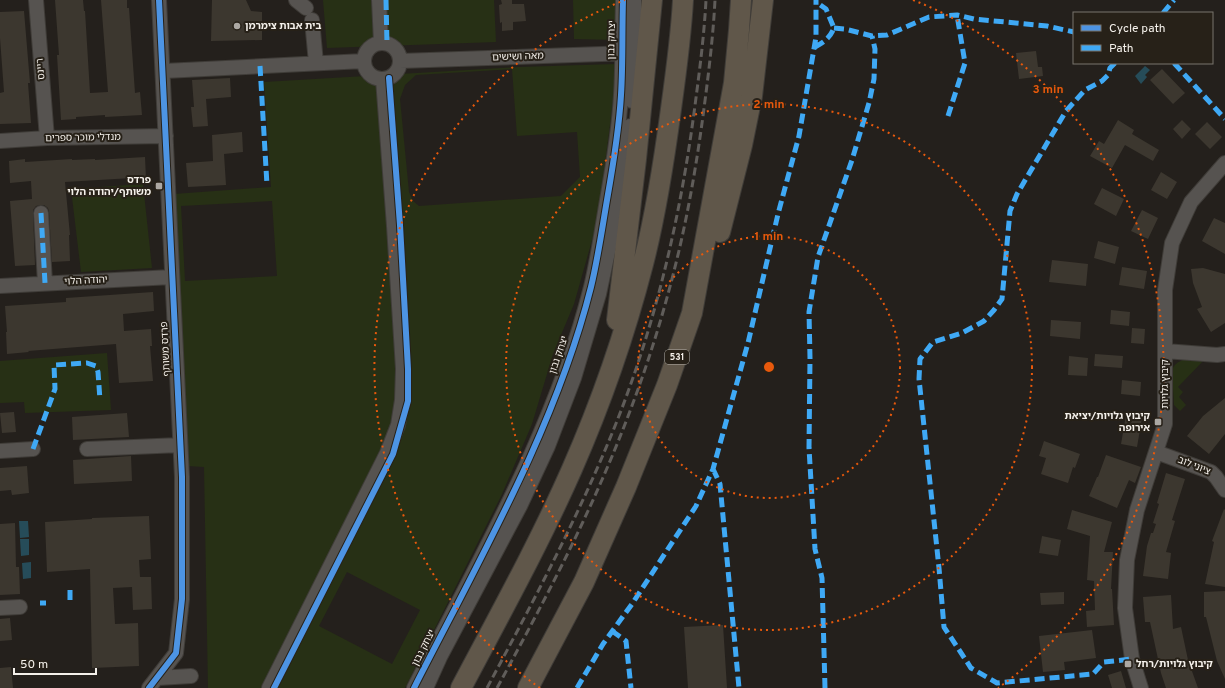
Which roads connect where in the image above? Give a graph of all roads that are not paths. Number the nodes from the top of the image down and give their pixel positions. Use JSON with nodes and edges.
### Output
{"nodes":[{"id":1,"x":36,"y":0,"type":"edge"},
{"id":2,"x":159,"y":0,"type":"edge"},
{"id":3,"x":379,"y":0,"type":"edge"},
{"id":4,"x":623,"y":0,"type":"edge"},
{"id":5,"x":634,"y":0,"type":"edge"},
{"id":6,"x":652,"y":0,"type":"edge"},
{"id":7,"x":683,"y":0,"type":"edge"},
{"id":8,"x":741,"y":0,"type":"edge"},
{"id":9,"x":763,"y":0,"type":"edge"},
{"id":10,"x":305,"y":9,"type":"edge"},
{"id":11,"x":380,"y":43,"type":"junction"},
{"id":12,"x":622,"y":53,"type":"junction"},
{"id":13,"x":636,"y":53,"type":"junction"},
{"id":14,"x":364,"y":61,"type":"junction"},
{"id":15,"x":400,"y":61,"type":"junction"},
{"id":16,"x":316,"y":63,"type":"junction"},
{"id":17,"x":164,"y":71,"type":"junction"},
{"id":18,"x":383,"y":79,"type":"junction"},
{"id":19,"x":166,"y":136,"type":"junction"},
{"id":20,"x":47,"y":138,"type":"junction"},
{"id":21,"x":0,"y":141,"type":"edge"},
{"id":22,"x":1225,"y":163,"type":"edge"},
{"id":23,"x":42,"y":213,"type":"dead end"},
{"id":24,"x":172,"y":277,"type":"junction"},
{"id":25,"x":46,"y":283,"type":"junction"},
{"id":26,"x":0,"y":286,"type":"edge"},
{"id":27,"x":692,"y":313,"type":"junction"},
{"id":28,"x":1165,"y":351,"type":"junction"},
{"id":29,"x":1225,"y":354,"type":"edge"},
{"id":30,"x":611,"y":369,"type":"junction"},
{"id":31,"x":180,"y":445,"type":"junction"},
{"id":32,"x":33,"y":449,"type":"dead end"},
{"id":33,"x":87,"y":449,"type":"dead end"},
{"id":34,"x":0,"y":451,"type":"edge"},
{"id":35,"x":1156,"y":452,"type":"junction"},
{"id":36,"x":1225,"y":490,"type":"edge"},
{"id":37,"x":20,"y":607,"type":"dead end"},
{"id":38,"x":0,"y":608,"type":"edge"},
{"id":39,"x":191,"y":676,"type":"dead end"},
{"id":40,"x":153,"y":683,"type":"edge"},
{"id":41,"x":269,"y":688,"type":"edge"},
{"id":42,"x":414,"y":688,"type":"edge"},
{"id":43,"x":426,"y":688,"type":"edge"},
{"id":44,"x":461,"y":688,"type":"edge"},
{"id":45,"x":528,"y":688,"type":"edge"},
{"id":46,"x":1141,"y":688,"type":"edge"}],
"edges":[{"from":1,"to":20,"type":"street","name":"ריינס"},
{"from":2,"to":17,"type":"street","name":"פרדס משותף"},
{"from":3,"to":11,"type":"street"},
{"from":4,"to":12,"type":"street","name":"יצחק נבון"},
{"from":5,"to":13,"type":"street","name":"יצחק נבון"},
{"from":6,"to":30,"type":"highway"},
{"from":7,"to":30,"type":"highway"},
{"from":8,"to":27,"type":"highway","number":"531"},
{"from":9,"to":27,"type":"highway"},
{"from":10,"to":16,"type":"street"},
{"from":11,"to":14,"type":"street"},
{"from":11,"to":15,"type":"street"},
{"from":12,"to":13,"type":"street","name":"מאה ושישים"},
{"from":12,"to":15,"type":"street","name":"מאה ושישים"},
{"from":12,"to":42,"type":"street","name":"יצחק נבון"},
{"from":13,"to":43,"type":"street","name":"יצחק נבון"},
{"from":14,"to":16,"type":"street"},
{"from":14,"to":18,"type":"street"},
{"from":15,"to":18,"type":"street"},
{"from":16,"to":17,"type":"street"},
{"from":17,"to":19,"type":"street","name":"פרדס משותף"},
{"from":18,"to":41,"type":"street"},
{"from":19,"to":20,"type":"street","name":"מנדלי מוכר ספרים"},
{"from":19,"to":24,"type":"street","name":"פרדס משותף"},
{"from":20,"to":21,"type":"street","name":"מנדלי מוכר ספרים"},
{"from":22,"to":28,"type":"street","name":"קיבוץ גלויות"},
{"from":23,"to":25,"type":"street"},
{"from":24,"to":25,"type":"street","name":"יהודה הלוי"},
{"from":24,"to":31,"type":"street","name":"פרדס משותף"},
{"from":25,"to":26,"type":"street","name":"יהודה הלוי"},
{"from":27,"to":45,"type":"highway","number":"531"},
{"from":28,"to":29,"type":"street"},
{"from":28,"to":35,"type":"street","name":"קיבוץ גלויות"},
{"from":30,"to":44,"type":"highway"},
{"from":31,"to":33,"type":"street"},
{"from":31,"to":40,"type":"street","name":"פרדס משותף"},
{"from":32,"to":34,"type":"street"},
{"from":35,"to":36,"type":"street","name":"ציוני לוב"},
{"from":35,"to":46,"type":"street","name":"קיבוץ גלויות"},
{"from":37,"to":38,"type":"street"},
{"from":39,"to":40,"type":"street"}]}
